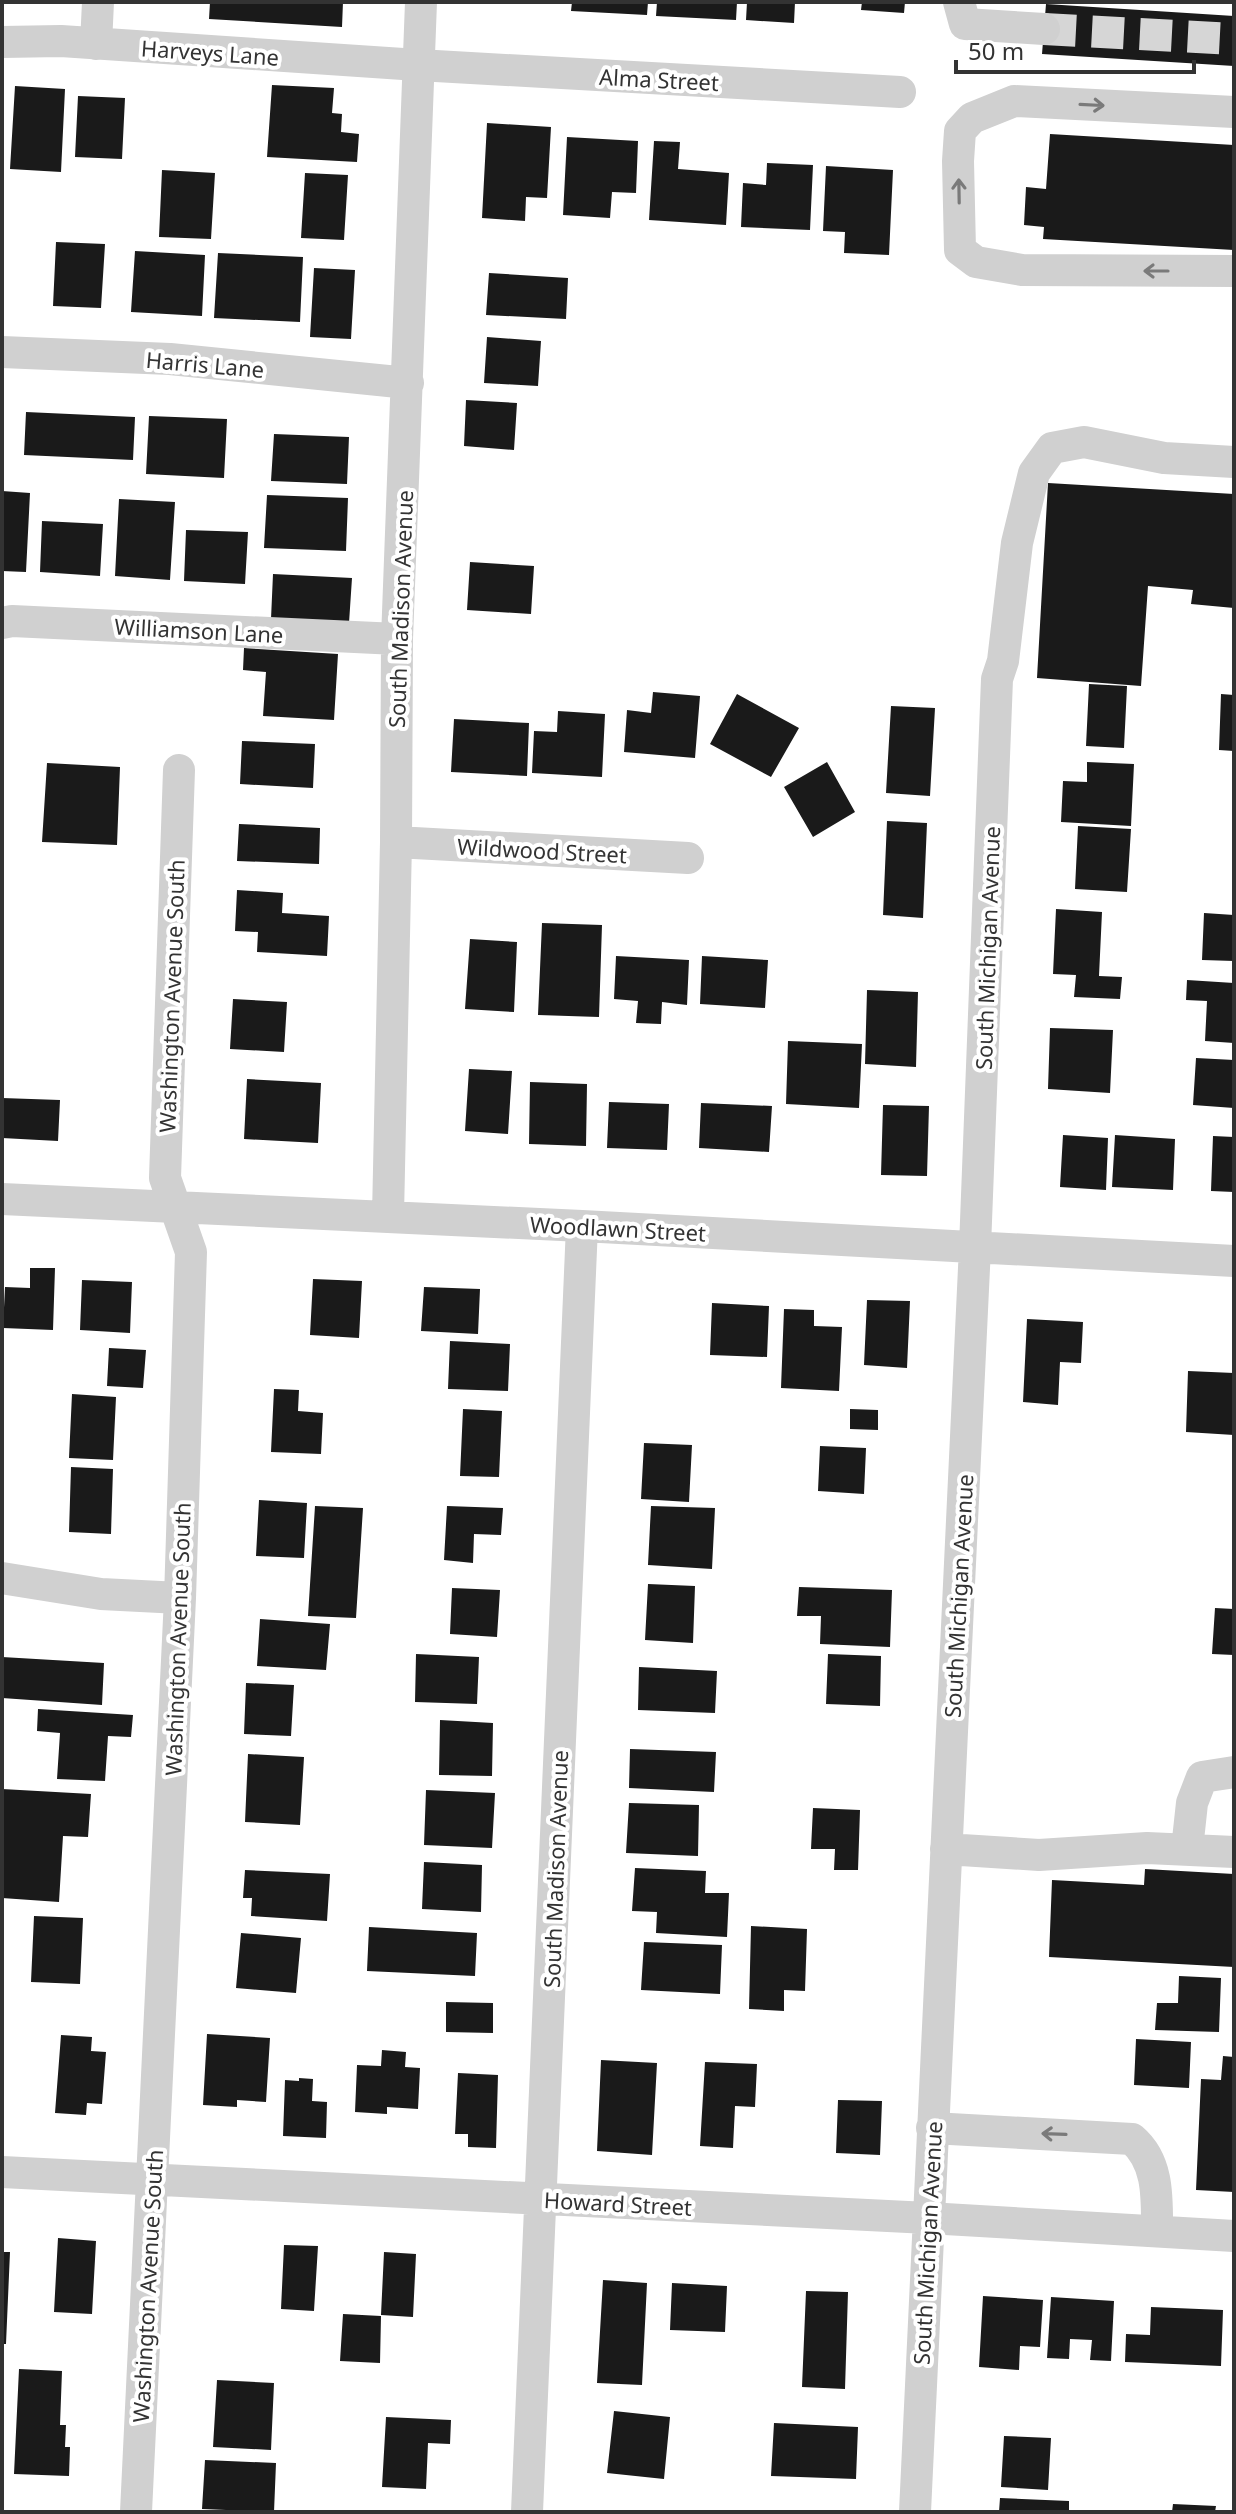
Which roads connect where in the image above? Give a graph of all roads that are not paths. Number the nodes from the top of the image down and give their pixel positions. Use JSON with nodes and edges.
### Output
{"nodes":[{"id":1,"x":98,"y":2,"type":"edge"},
{"id":2,"x":421,"y":2,"type":"edge"},
{"id":3,"x":939,"y":2,"type":"edge"},
{"id":4,"x":964,"y":9,"type":"edge"},
{"id":5,"x":1044,"y":29,"type":"tunnel mouth"},
{"id":6,"x":2,"y":42,"type":"edge"},
{"id":7,"x":96,"y":44,"type":"junction"},
{"id":8,"x":418,"y":65,"type":"junction"},
{"id":9,"x":900,"y":92,"type":"dead end"},
{"id":10,"x":1234,"y":112,"type":"edge"},
{"id":11,"x":1234,"y":271,"type":"edge"},
{"id":12,"x":2,"y":352,"type":"edge"},
{"id":13,"x":408,"y":383,"type":"junction"},
{"id":14,"x":1234,"y":462,"type":"edge"},
{"id":15,"x":2,"y":623,"type":"edge"},
{"id":16,"x":397,"y":639,"type":"junction"},
{"id":17,"x":179,"y":770,"type":"dead end"},
{"id":18,"x":396,"y":842,"type":"junction"},
{"id":19,"x":688,"y":858,"type":"dead end"},
{"id":20,"x":2,"y":1199,"type":"edge"},
{"id":21,"x":175,"y":1208,"type":"junction"},
{"id":22,"x":388,"y":1216,"type":"junction"},
{"id":23,"x":582,"y":1226,"type":"junction"},
{"id":24,"x":975,"y":1247,"type":"junction"},
{"id":25,"x":1234,"y":1261,"type":"edge"},
{"id":26,"x":2,"y":1578,"type":"edge"},
{"id":27,"x":180,"y":1598,"type":"junction"},
{"id":28,"x":1234,"y":1772,"type":"edge"},
{"id":29,"x":946,"y":1849,"type":"junction"},
{"id":30,"x":1187,"y":1849,"type":"junction"},
{"id":31,"x":1234,"y":1852,"type":"edge"},
{"id":32,"x":932,"y":2128,"type":"junction"},
{"id":33,"x":2,"y":2172,"type":"edge"},
{"id":34,"x":152,"y":2180,"type":"junction"},
{"id":35,"x":541,"y":2200,"type":"junction"},
{"id":36,"x":928,"y":2218,"type":"junction"},
{"id":37,"x":1157,"y":2231,"type":"junction"},
{"id":38,"x":1234,"y":2236,"type":"edge"},
{"id":39,"x":136,"y":2512,"type":"edge"},
{"id":40,"x":527,"y":2512,"type":"edge"},
{"id":41,"x":915,"y":2512,"type":"edge"}],
"edges":[{"from":1,"to":7,"type":"street"},
{"from":2,"to":8,"type":"street","name":"South Madison Avenue"},
{"from":3,"to":4,"type":"street"},
{"from":4,"to":5,"type":"street"},
{"from":6,"to":7,"type":"street","name":"Harveys Lane"},
{"from":7,"to":8,"type":"street","name":"Harveys Lane"},
{"from":8,"to":9,"type":"street","name":"Alma Street"},
{"from":8,"to":13,"type":"street","name":"South Madison Avenue"},
{"from":11,"to":10,"type":"street","one_way":true},
{"from":12,"to":13,"type":"street","name":"Harris Lane"},
{"from":13,"to":16,"type":"street","name":"South Madison Avenue"},
{"from":14,"to":24,"type":"street","name":"South Michigan Avenue"},
{"from":15,"to":16,"type":"street","name":"Williamson Lane"},
{"from":16,"to":18,"type":"street","name":"South Madison Avenue"},
{"from":17,"to":21,"type":"street","name":"Washington Avenue South"},
{"from":18,"to":19,"type":"street","name":"Wildwood Street"},
{"from":18,"to":22,"type":"street","name":"South Madison Avenue"},
{"from":20,"to":21,"type":"street","name":"Woodlawn Street"},
{"from":21,"to":22,"type":"street","name":"Woodlawn Street"},
{"from":21,"to":27,"type":"street","name":"Washington Avenue South"},
{"from":22,"to":23,"type":"street","name":"Woodlawn Street"},
{"from":23,"to":24,"type":"street","name":"Woodlawn Street"},
{"from":23,"to":35,"type":"street","name":"South Madison Avenue"},
{"from":24,"to":25,"type":"street","name":"Woodlawn Street"},
{"from":24,"to":29,"type":"street","name":"South Michigan Avenue"},
{"from":26,"to":27,"type":"street"},
{"from":27,"to":34,"type":"street","name":"Washington Avenue South"},
{"from":28,"to":30,"type":"street"},
{"from":29,"to":30,"type":"street"},
{"from":29,"to":32,"type":"street","name":"South Michigan Avenue"},
{"from":30,"to":31,"type":"street"},
{"from":32,"to":36,"type":"street","name":"South Michigan Avenue"},
{"from":37,"to":32,"type":"street","one_way":true},
{"from":33,"to":34,"type":"street","name":"Howard Street"},
{"from":34,"to":35,"type":"street","name":"Howard Street"},
{"from":34,"to":39,"type":"street","name":"Washington Avenue South"},
{"from":35,"to":36,"type":"street","name":"Howard Street"},
{"from":35,"to":40,"type":"street","name":"South Madison Avenue"},
{"from":36,"to":37,"type":"street","name":"Howard Street"},
{"from":36,"to":41,"type":"street","name":"South Michigan Avenue"},
{"from":37,"to":38,"type":"street","name":"Howard Street"}]}
